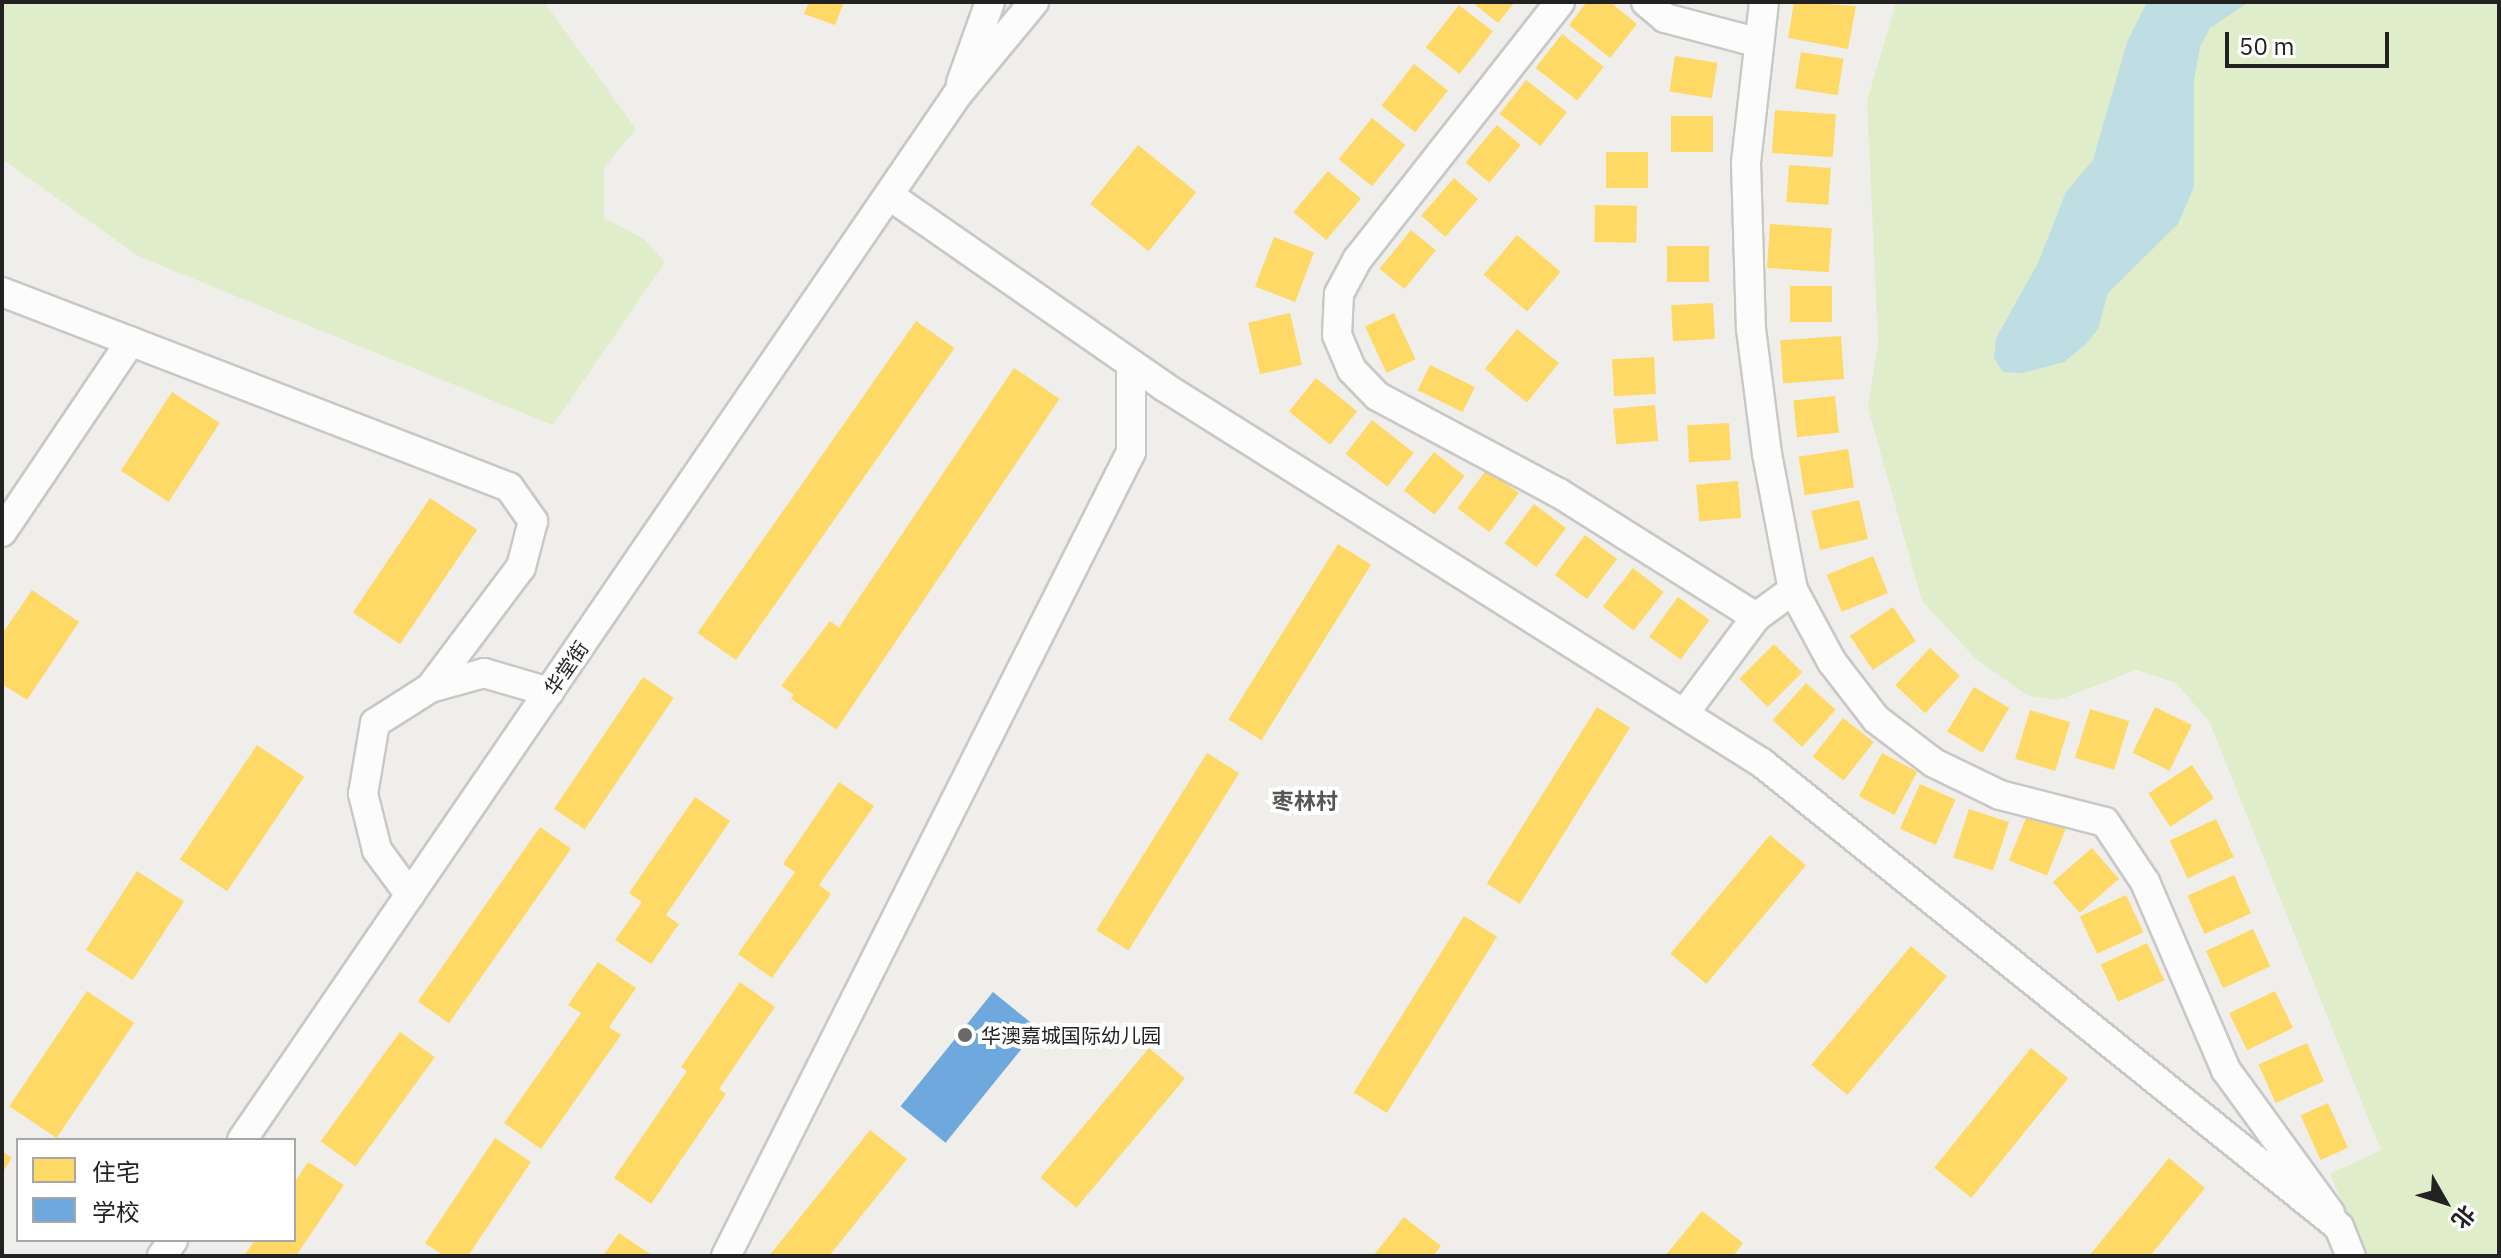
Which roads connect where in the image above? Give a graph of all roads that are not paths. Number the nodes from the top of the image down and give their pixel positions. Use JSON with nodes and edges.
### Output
{"nodes":[{"id":1,"x":990,"y":2,"type":"edge"},
{"id":2,"x":1034,"y":2,"type":"edge"},
{"id":3,"x":1560,"y":2,"type":"edge"},
{"id":4,"x":1764,"y":2,"type":"edge"},
{"id":5,"x":1658,"y":7,"type":"edge"},
{"id":6,"x":1756,"y":42,"type":"junction"},
{"id":7,"x":957,"y":95,"type":"junction"},
{"id":8,"x":890,"y":196,"type":"junction"},
{"id":9,"x":2,"y":292,"type":"edge"},
{"id":10,"x":131,"y":341,"type":"junction"},
{"id":11,"x":1131,"y":364,"type":"junction"},
{"id":12,"x":2,"y":532,"type":"edge"},
{"id":13,"x":1793,"y":590,"type":"junction"},
{"id":14,"x":1756,"y":617,"type":"junction"},
{"id":15,"x":430,"y":688,"type":"junction"},
{"id":16,"x":549,"y":692,"type":"junction"},
{"id":17,"x":1684,"y":714,"type":"junction"},
{"id":18,"x":410,"y":895,"type":"junction"},
{"id":19,"x":243,"y":1138,"type":"edge"},
{"id":20,"x":2339,"y":1227,"type":"junction"},
{"id":21,"x":726,"y":1256,"type":"edge"},
{"id":22,"x":2351,"y":1256,"type":"edge"}],
"edges":[{"from":1,"to":7,"type":"street"},
{"from":2,"to":7,"type":"street"},
{"from":3,"to":14,"type":"street"},
{"from":4,"to":6,"type":"street"},
{"from":5,"to":6,"type":"street"},
{"from":6,"to":13,"type":"street"},
{"from":7,"to":8,"type":"street","name":"华堂街"},
{"from":8,"to":11,"type":"street"},
{"from":8,"to":16,"type":"street","name":"华堂街"},
{"from":9,"to":10,"type":"street"},
{"from":10,"to":12,"type":"street"},
{"from":10,"to":15,"type":"street"},
{"from":11,"to":17,"type":"street"},
{"from":11,"to":21,"type":"street"},
{"from":13,"to":14,"type":"street"},
{"from":13,"to":20,"type":"street"},
{"from":14,"to":17,"type":"street"},
{"from":15,"to":16,"type":"street"},
{"from":15,"to":18,"type":"street"},
{"from":16,"to":18,"type":"street","name":"华堂街"},
{"from":17,"to":20,"type":"street"},
{"from":18,"to":19,"type":"street","name":"华堂街"},
{"from":20,"to":22,"type":"street"}]}
